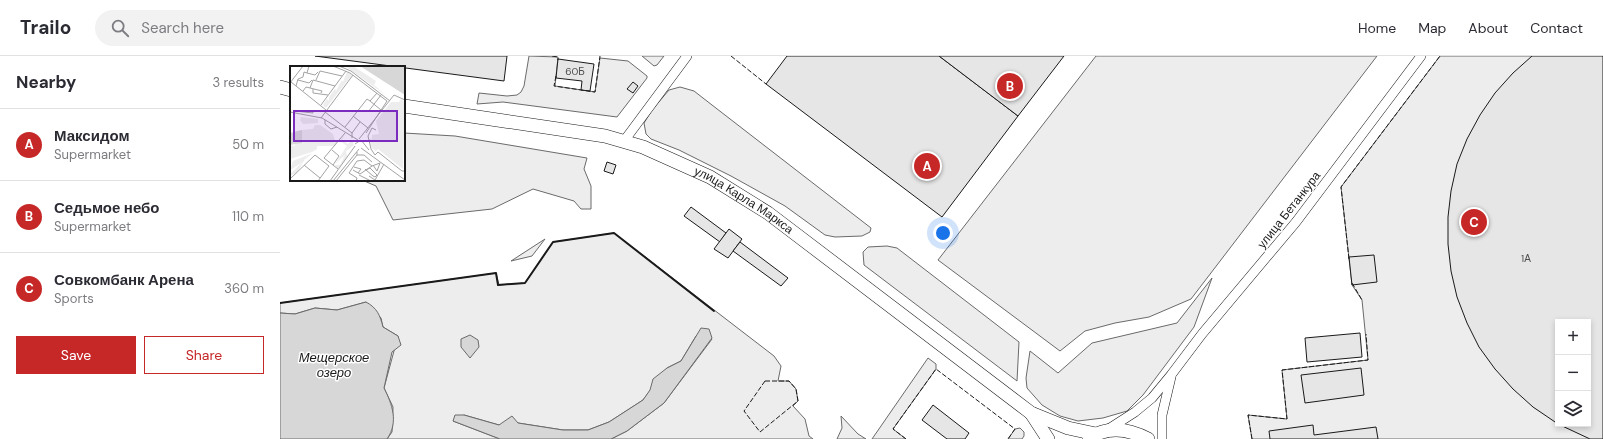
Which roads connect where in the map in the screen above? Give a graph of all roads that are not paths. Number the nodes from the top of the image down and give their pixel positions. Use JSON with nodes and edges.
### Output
{"nodes":[{"id":1,"x":687,"y":56,"type":"edge"},
{"id":2,"x":1421,"y":56,"type":"edge"},
{"id":3,"x":280,"y":87,"type":"edge"},
{"id":4,"x":290,"y":90,"type":"edge"},
{"id":5,"x":405,"y":106,"type":"edge"},
{"id":6,"x":624,"y":141,"type":"junction"},
{"id":7,"x":1171,"y":376,"type":"junction"},
{"id":8,"x":1031,"y":413,"type":"junction"},
{"id":9,"x":1096,"y":435,"type":"edge"},
{"id":10,"x":1048,"y":439,"type":"edge"},
{"id":11,"x":1148,"y":439,"type":"edge"},
{"id":12,"x":1162,"y":439,"type":"edge"}],
"edges":[{"from":1,"to":6,"type":"street"},
{"from":2,"to":7,"type":"street","name":"улица Бетанкура"},
{"from":3,"to":4,"type":"main road"},
{"from":5,"to":6,"type":"main road","name":"улица Карла Маркса"},
{"from":6,"to":8,"type":"main road","name":"улица Карла Маркса"},
{"from":7,"to":9,"type":"street","name":"улица Бетанкура"},
{"from":7,"to":12,"type":"street","name":"улица Бетанкура"},
{"from":8,"to":9,"type":"main road"},
{"from":8,"to":10,"type":"main road"},
{"from":9,"to":11,"type":"main road"}]}
